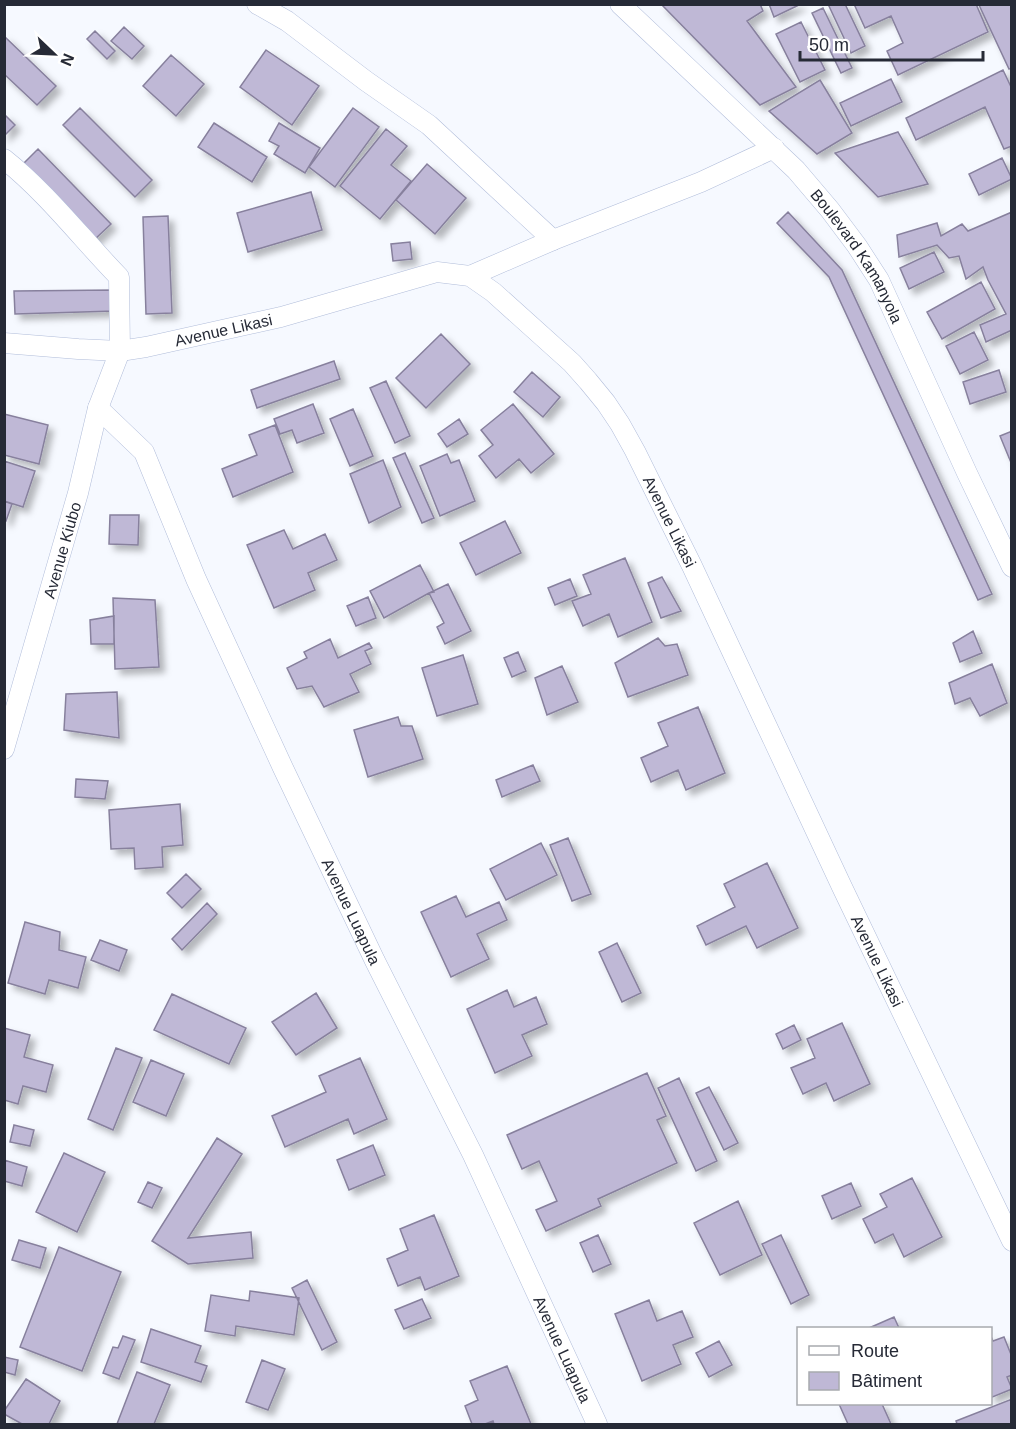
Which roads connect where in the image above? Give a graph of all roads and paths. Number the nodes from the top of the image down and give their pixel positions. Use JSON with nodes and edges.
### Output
{"nodes":[{"id":1,"x":257,"y":4,"type":"edge"},
{"id":2,"x":620,"y":4,"type":"edge"},
{"id":3,"x":774,"y":148,"type":"junction"},
{"id":4,"x":4,"y":159,"type":"edge"},
{"id":5,"x":553,"y":240,"type":"junction"},
{"id":6,"x":470,"y":276,"type":"junction"},
{"id":7,"x":4,"y":343,"type":"edge"},
{"id":8,"x":120,"y":351,"type":"junction"},
{"id":9,"x":98,"y":408,"type":"junction"},
{"id":10,"x":1011,"y":567,"type":"edge"},
{"id":11,"x":4,"y":749,"type":"edge"},
{"id":12,"x":1011,"y":1241,"type":"edge"},
{"id":13,"x":597,"y":1425,"type":"edge"}],
"edges":[{"from":1,"to":5,"type":"street"},
{"from":2,"to":3,"type":"street","name":"Boulevard Kamanyola"},
{"from":3,"to":5,"type":"street"},
{"from":3,"to":10,"type":"street","name":"Boulevard Kamanyola"},
{"from":4,"to":8,"type":"street"},
{"from":5,"to":6,"type":"street"},
{"from":6,"to":8,"type":"street","name":"Avenue Likasi"},
{"from":6,"to":12,"type":"street","name":"Avenue Likasi"},
{"from":7,"to":8,"type":"street","name":"Avenue Likasi"},
{"from":8,"to":9,"type":"street","name":"Avenue Kiubo"},
{"from":9,"to":11,"type":"street","name":"Avenue Kiubo"},
{"from":9,"to":13,"type":"street","name":"Avenue Luapula"}]}
